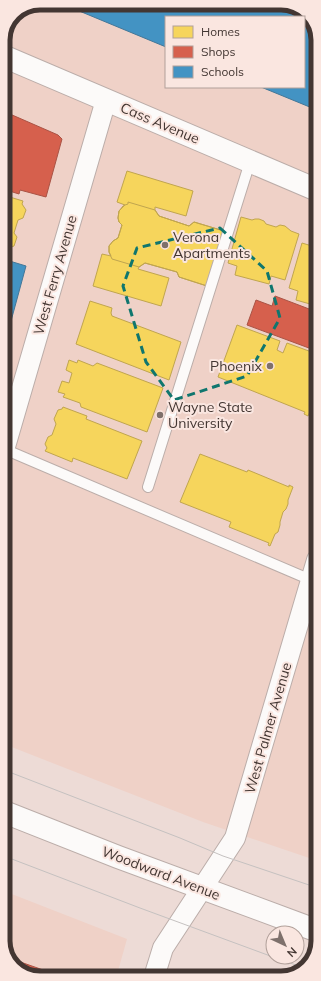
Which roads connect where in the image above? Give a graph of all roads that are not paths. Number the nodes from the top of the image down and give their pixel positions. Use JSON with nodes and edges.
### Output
{"nodes":[{"id":1,"x":10,"y":59,"type":"edge"},
{"id":2,"x":106,"y":100,"type":"junction"},
{"id":3,"x":250,"y":162,"type":"junction"},
{"id":4,"x":311,"y":187,"type":"edge"},
{"id":5,"x":10,"y":429,"type":"edge"},
{"id":6,"x":10,"y":453,"type":"edge"},
{"id":7,"x":148,"y":487,"type":"dead end"},
{"id":8,"x":311,"y":580,"type":"joint"},
{"id":9,"x":10,"y":814,"type":"edge"},
{"id":10,"x":202,"y":888,"type":"junction"},
{"id":11,"x":311,"y":928,"type":"edge"},
{"id":12,"x":156,"y":971,"type":"edge"}],
"edges":[{"from":1,"to":2,"type":"street","name":"Cass Avenue"},
{"from":2,"to":3,"type":"street","name":"Cass Avenue"},
{"from":2,"to":5,"type":"street","name":"West Ferry Avenue"},
{"from":3,"to":4,"type":"street","name":"Cass Avenue"},
{"from":3,"to":7,"type":"lane"},
{"from":6,"to":8,"type":"lane"},
{"from":8,"to":10,"type":"street","name":"West Palmer Avenue"},
{"from":9,"to":10,"type":"street","name":"Woodward Avenue"},
{"from":10,"to":11,"type":"street","name":"Woodward Avenue"},
{"from":10,"to":12,"type":"street","name":"West Palmer Avenue"}]}
